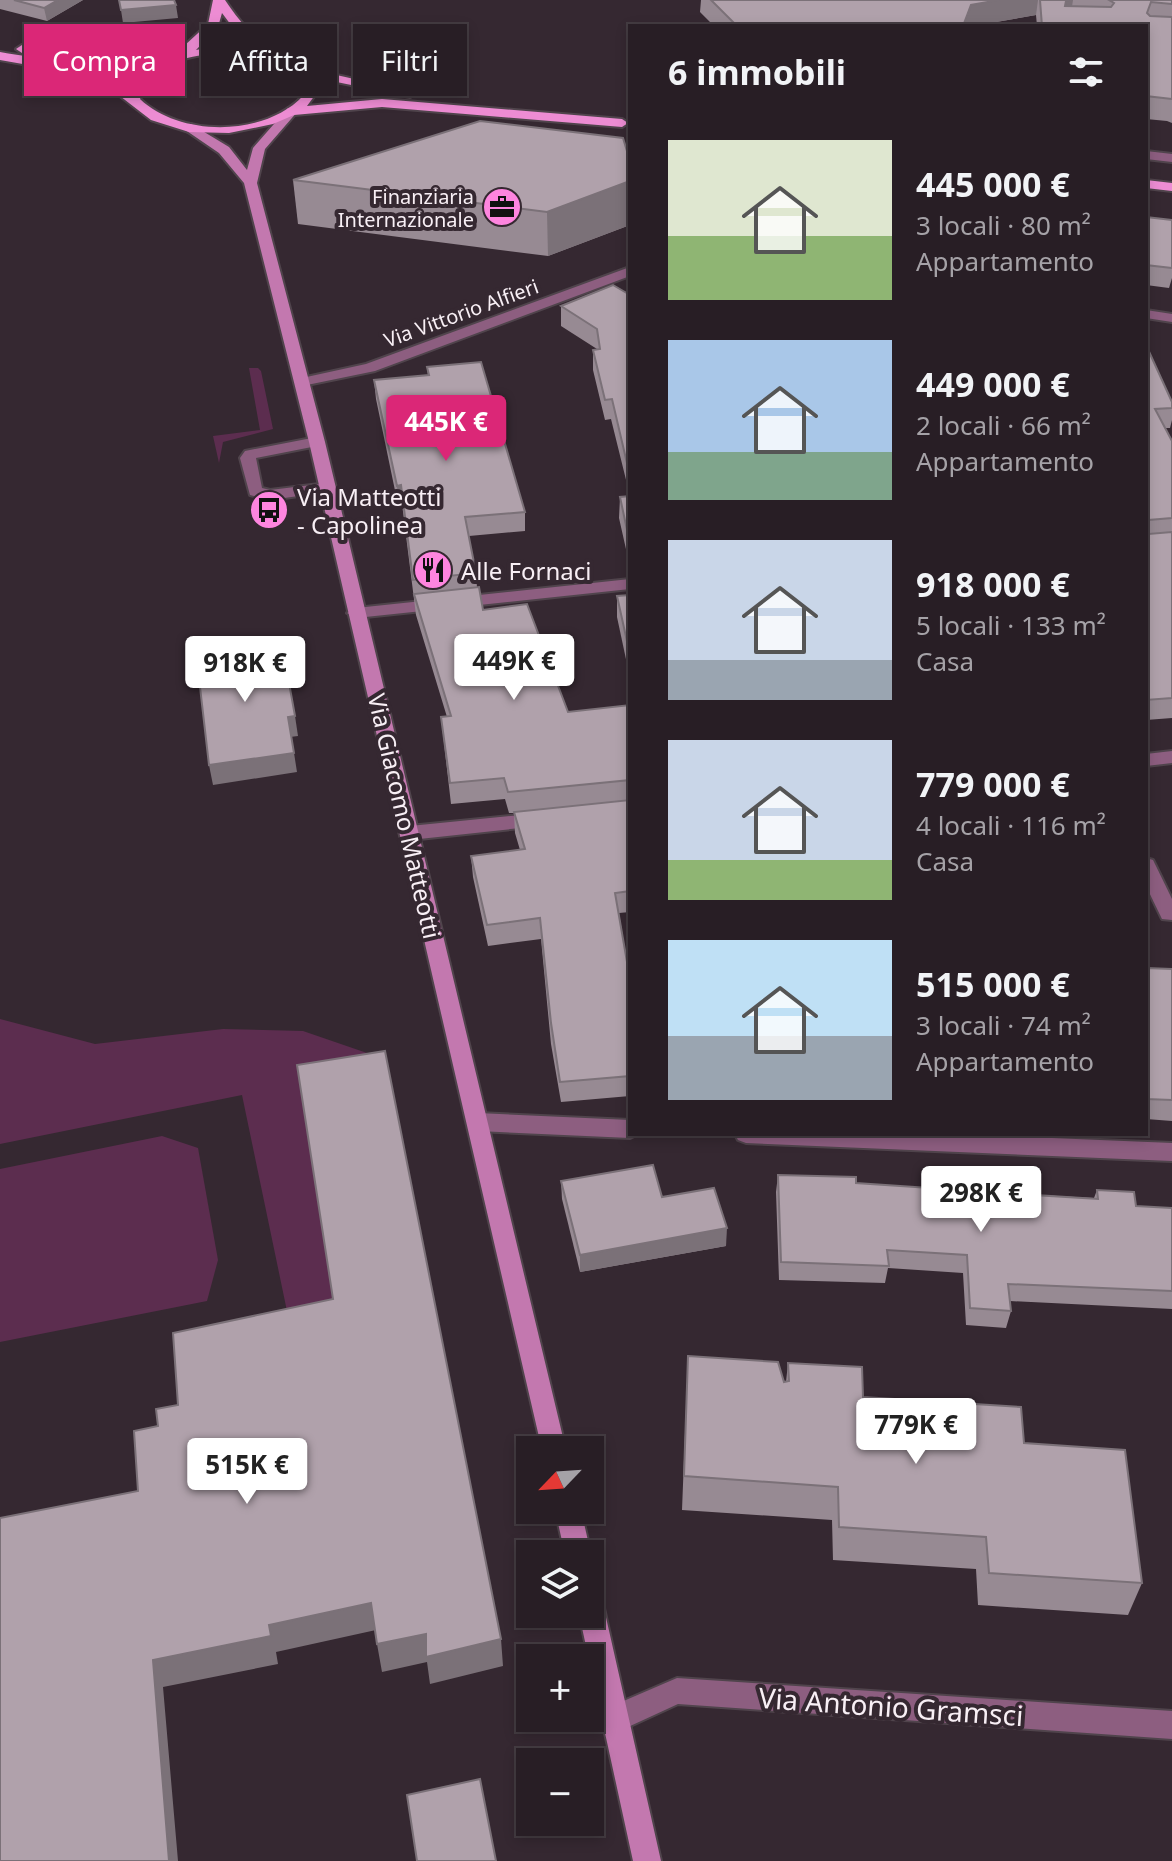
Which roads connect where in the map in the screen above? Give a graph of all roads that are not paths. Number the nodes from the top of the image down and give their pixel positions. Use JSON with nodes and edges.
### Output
{"nodes":[{"id":1,"x":214,"y":24,"type":"edge"},
{"id":2,"x":236,"y":24,"type":"edge"},
{"id":3,"x":201,"y":37,"type":"edge"},
{"id":4,"x":0,"y":47,"type":"edge"},
{"id":5,"x":24,"y":48,"type":"edge"},
{"id":6,"x":185,"y":52,"type":"edge"},
{"id":7,"x":0,"y":56,"type":"edge"},
{"id":8,"x":337,"y":79,"type":"edge"},
{"id":9,"x":309,"y":96,"type":"edge"},
{"id":10,"x":135,"y":97,"type":"joint"},
{"id":11,"x":292,"y":111,"type":"junction"},
{"id":12,"x":626,"y":124,"type":"edge"},
{"id":13,"x":187,"y":127,"type":"junction"},
{"id":14,"x":1148,"y":155,"type":"edge"},
{"id":15,"x":1172,"y":158,"type":"edge"},
{"id":16,"x":250,"y":183,"type":"junction"},
{"id":17,"x":1148,"y":184,"type":"edge"},
{"id":18,"x":1172,"y":187,"type":"edge"},
{"id":19,"x":628,"y":272,"type":"edge"},
{"id":20,"x":1148,"y":314,"type":"edge"},
{"id":21,"x":1172,"y":318,"type":"edge"},
{"id":22,"x":302,"y":382,"type":"junction"},
{"id":23,"x":317,"y":442,"type":"junction"},
{"id":24,"x":328,"y":488,"type":"junction"},
{"id":25,"x":628,"y":584,"type":"edge"},
{"id":26,"x":356,"y":613,"type":"junction"},
{"id":27,"x":1172,"y":757,"type":"edge"},
{"id":28,"x":1148,"y":760,"type":"edge"},
{"id":29,"x":567,"y":817,"type":"edge"},
{"id":30,"x":410,"y":833,"type":"junction"},
{"id":31,"x":1148,"y":869,"type":"edge"},
{"id":32,"x":1169,"y":914,"type":"dead end"},
{"id":33,"x":478,"y":1122,"type":"junction"},
{"id":34,"x":628,"y":1129,"type":"edge"},
{"id":35,"x":793,"y":1136,"type":"edge"},
{"id":36,"x":1172,"y":1152,"type":"edge"},
{"id":37,"x":551,"y":1436,"type":"edge"},
{"id":38,"x":595,"y":1628,"type":"edge"},
{"id":39,"x":615,"y":1719,"type":"junction"},
{"id":40,"x":1172,"y":1725,"type":"edge"},
{"id":41,"x":647,"y":1861,"type":"edge"}],
"edges":[{"from":1,"to":2,"type":"main road"},
{"from":3,"to":6,"type":"main road"},
{"from":4,"to":5,"type":"main road"},
{"from":7,"to":10,"type":"main road"},
{"from":8,"to":12,"type":"main road"},
{"from":9,"to":11,"type":"main road"},
{"from":10,"to":13,"type":"main road"},
{"from":11,"to":12,"type":"main road"},
{"from":11,"to":13,"type":"main road"},
{"from":11,"to":16,"type":"street"},
{"from":13,"to":16,"type":"street","name":"Via Giacomo Matteotti"},
{"from":14,"to":15,"type":"street"},
{"from":16,"to":22,"type":"street","name":"Via Giacomo Matteotti"},
{"from":17,"to":18,"type":"main road"},
{"from":19,"to":22,"type":"street","name":"Via Vittorio Alfieri"},
{"from":20,"to":21,"type":"street"},
{"from":22,"to":23,"type":"street","name":"Via Giacomo Matteotti"},
{"from":23,"to":24,"type":"street","name":"Via Giacomo Matteotti"},
{"from":23,"to":24,"type":"street"},
{"from":24,"to":26,"type":"street","name":"Via Giacomo Matteotti"},
{"from":25,"to":26,"type":"street"},
{"from":26,"to":30,"type":"street","name":"Via Giacomo Matteotti"},
{"from":27,"to":28,"type":"street"},
{"from":29,"to":30,"type":"street"},
{"from":30,"to":33,"type":"street","name":"Via Giacomo Matteotti"},
{"from":31,"to":32,"type":"street"},
{"from":33,"to":34,"type":"street"},
{"from":33,"to":37,"type":"street","name":"Via Giacomo Matteotti"},
{"from":35,"to":36,"type":"street"},
{"from":38,"to":39,"type":"street"},
{"from":39,"to":40,"type":"street","name":"Via Antonio Gramsci"},
{"from":39,"to":41,"type":"street"}]}
